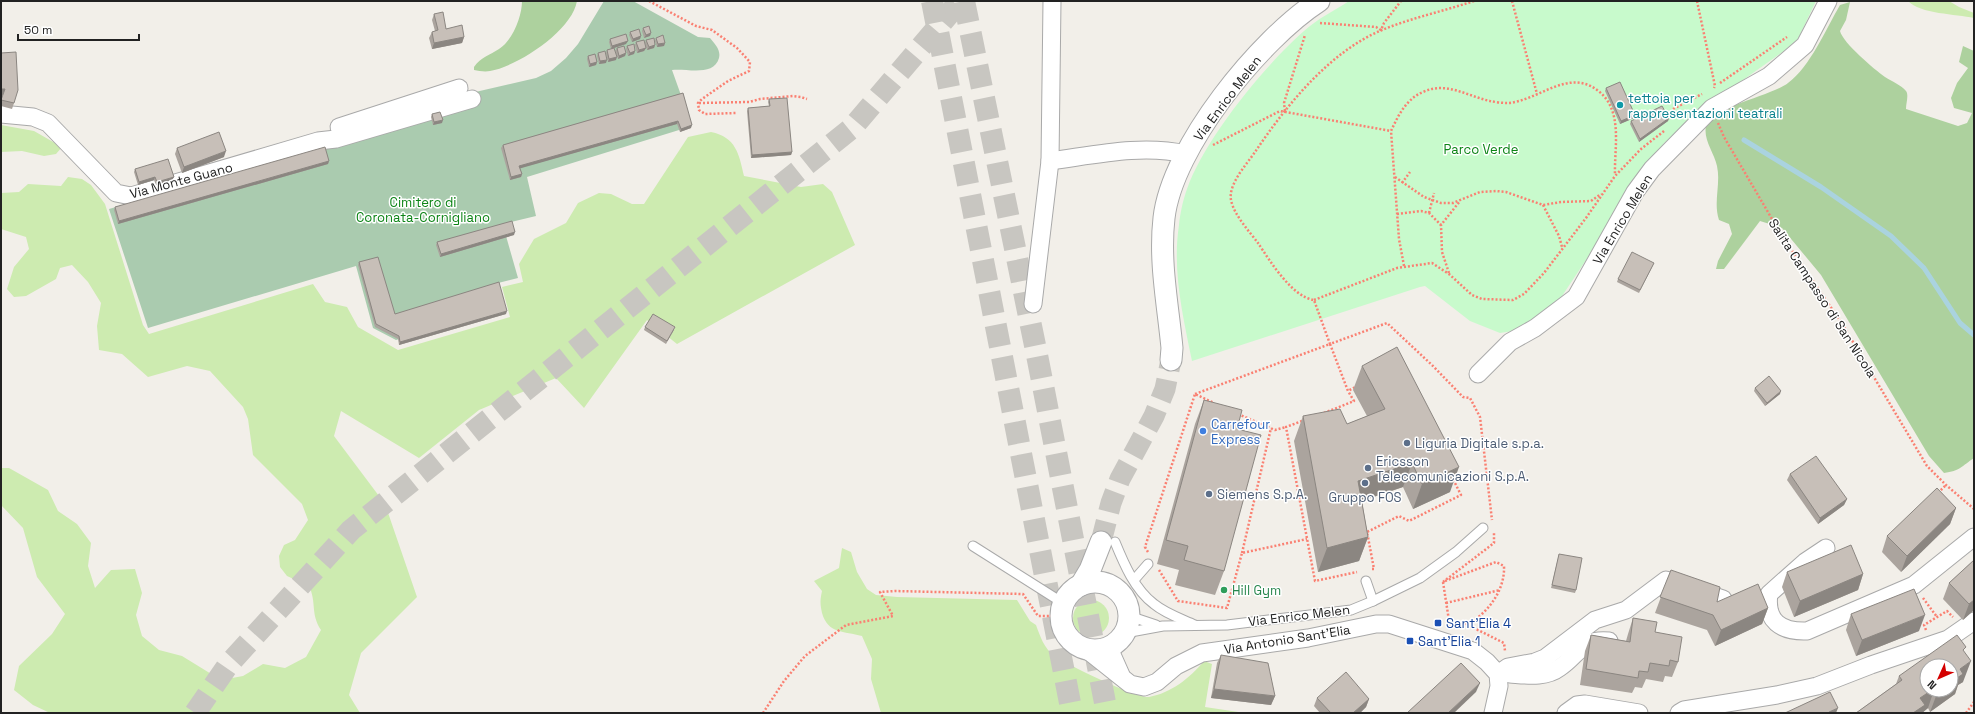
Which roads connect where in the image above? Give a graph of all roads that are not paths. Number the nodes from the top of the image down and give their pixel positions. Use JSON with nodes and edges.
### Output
{"nodes":[{"id":1,"x":1052,"y":1,"type":"edge"},
{"id":2,"x":1828,"y":1,"type":"edge"},
{"id":3,"x":1311,"y":14,"type":"edge"},
{"id":4,"x":458,"y":88,"type":"dead end"},
{"id":5,"x":472,"y":99,"type":"dead end"},
{"id":6,"x":1,"y":114,"type":"edge"},
{"id":7,"x":318,"y":141,"type":"junction"},
{"id":8,"x":1186,"y":154,"type":"junction"},
{"id":9,"x":1050,"y":161,"type":"junction"},
{"id":10,"x":1033,"y":304,"type":"dead end"},
{"id":11,"x":1171,"y":360,"type":"tunnel mouth"},
{"id":12,"x":1478,"y":374,"type":"dead end"},
{"id":13,"x":1483,"y":528,"type":"dead end"},
{"id":14,"x":1974,"y":537,"type":"edge"},
{"id":15,"x":1115,"y":542,"type":"dead end"},
{"id":16,"x":973,"y":546,"type":"dead end"},
{"id":17,"x":1826,"y":548,"type":"dead end"},
{"id":18,"x":1148,"y":564,"type":"dead end"},
{"id":19,"x":1134,"y":580,"type":"junction"},
{"id":20,"x":1366,"y":581,"type":"dead end"},
{"id":21,"x":1081,"y":585,"type":"junction"},
{"id":22,"x":1110,"y":586,"type":"junction"},
{"id":23,"x":1724,"y":599,"type":"edge"},
{"id":24,"x":1373,"y":601,"type":"junction"},
{"id":25,"x":1062,"y":610,"type":"junction"},
{"id":26,"x":1974,"y":621,"type":"edge"},
{"id":27,"x":1127,"y":624,"type":"junction"},
{"id":28,"x":1163,"y":626,"type":"junction"},
{"id":29,"x":1199,"y":626,"type":"junction"},
{"id":30,"x":1615,"y":642,"type":"edge"},
{"id":31,"x":1108,"y":648,"type":"junction"},
{"id":32,"x":1086,"y":649,"type":"junction"},
{"id":33,"x":1503,"y":670,"type":"junction"},
{"id":34,"x":1123,"y":679,"type":"junction"},
{"id":35,"x":1493,"y":713,"type":"edge"},
{"id":36,"x":1566,"y":713,"type":"edge"},
{"id":37,"x":1639,"y":713,"type":"edge"},
{"id":38,"x":1679,"y":713,"type":"edge"}],
"edges":[{"from":1,"to":9,"type":"street"},
{"from":2,"to":12,"type":"street","name":"Via Enrico Melen"},
{"from":3,"to":8,"type":"street","name":"Via Enrico Melen"},
{"from":4,"to":7,"type":"street","name":"Via Monte Guano"},
{"from":5,"to":7,"type":"street","name":"Via Monte Guano"},
{"from":6,"to":7,"type":"street","name":"Via Monte Guano"},
{"from":8,"to":9,"type":"street"},
{"from":8,"to":11,"type":"street","name":"Via Enrico Melen"},
{"from":9,"to":10,"type":"street"},
{"from":13,"to":24,"type":"lane","name":"Via Enrico Melen"},
{"from":14,"to":17,"type":"street"},
{"from":15,"to":19,"type":"lane"},
{"from":16,"to":25,"type":"lane"},
{"from":18,"to":19,"type":"lane"},
{"from":19,"to":29,"type":"lane"},
{"from":20,"to":24,"type":"lane"},
{"from":21,"to":22,"type":"street"},
{"from":21,"to":22,"type":"street"},
{"from":21,"to":25,"type":"street"},
{"from":22,"to":27,"type":"street"},
{"from":23,"to":33,"type":"street"},
{"from":24,"to":29,"type":"lane","name":"Via Enrico Melen"},
{"from":25,"to":32,"type":"street"},
{"from":26,"to":38,"type":"street"},
{"from":27,"to":28,"type":"lane","name":"Via Enrico Melen"},
{"from":27,"to":28,"type":"lane","name":"Via Enrico Melen"},
{"from":27,"to":31,"type":"street"},
{"from":28,"to":29,"type":"lane","name":"Via Enrico Melen"},
{"from":30,"to":33,"type":"street"},
{"from":31,"to":32,"type":"street"},
{"from":31,"to":34,"type":"street"},
{"from":32,"to":34,"type":"street","name":"Via Antonio Sant'Elia"},
{"from":33,"to":34,"type":"street","name":"Via Antonio Sant'Elia"},
{"from":33,"to":35,"type":"street"},
{"from":36,"to":37,"type":"street"}]}
